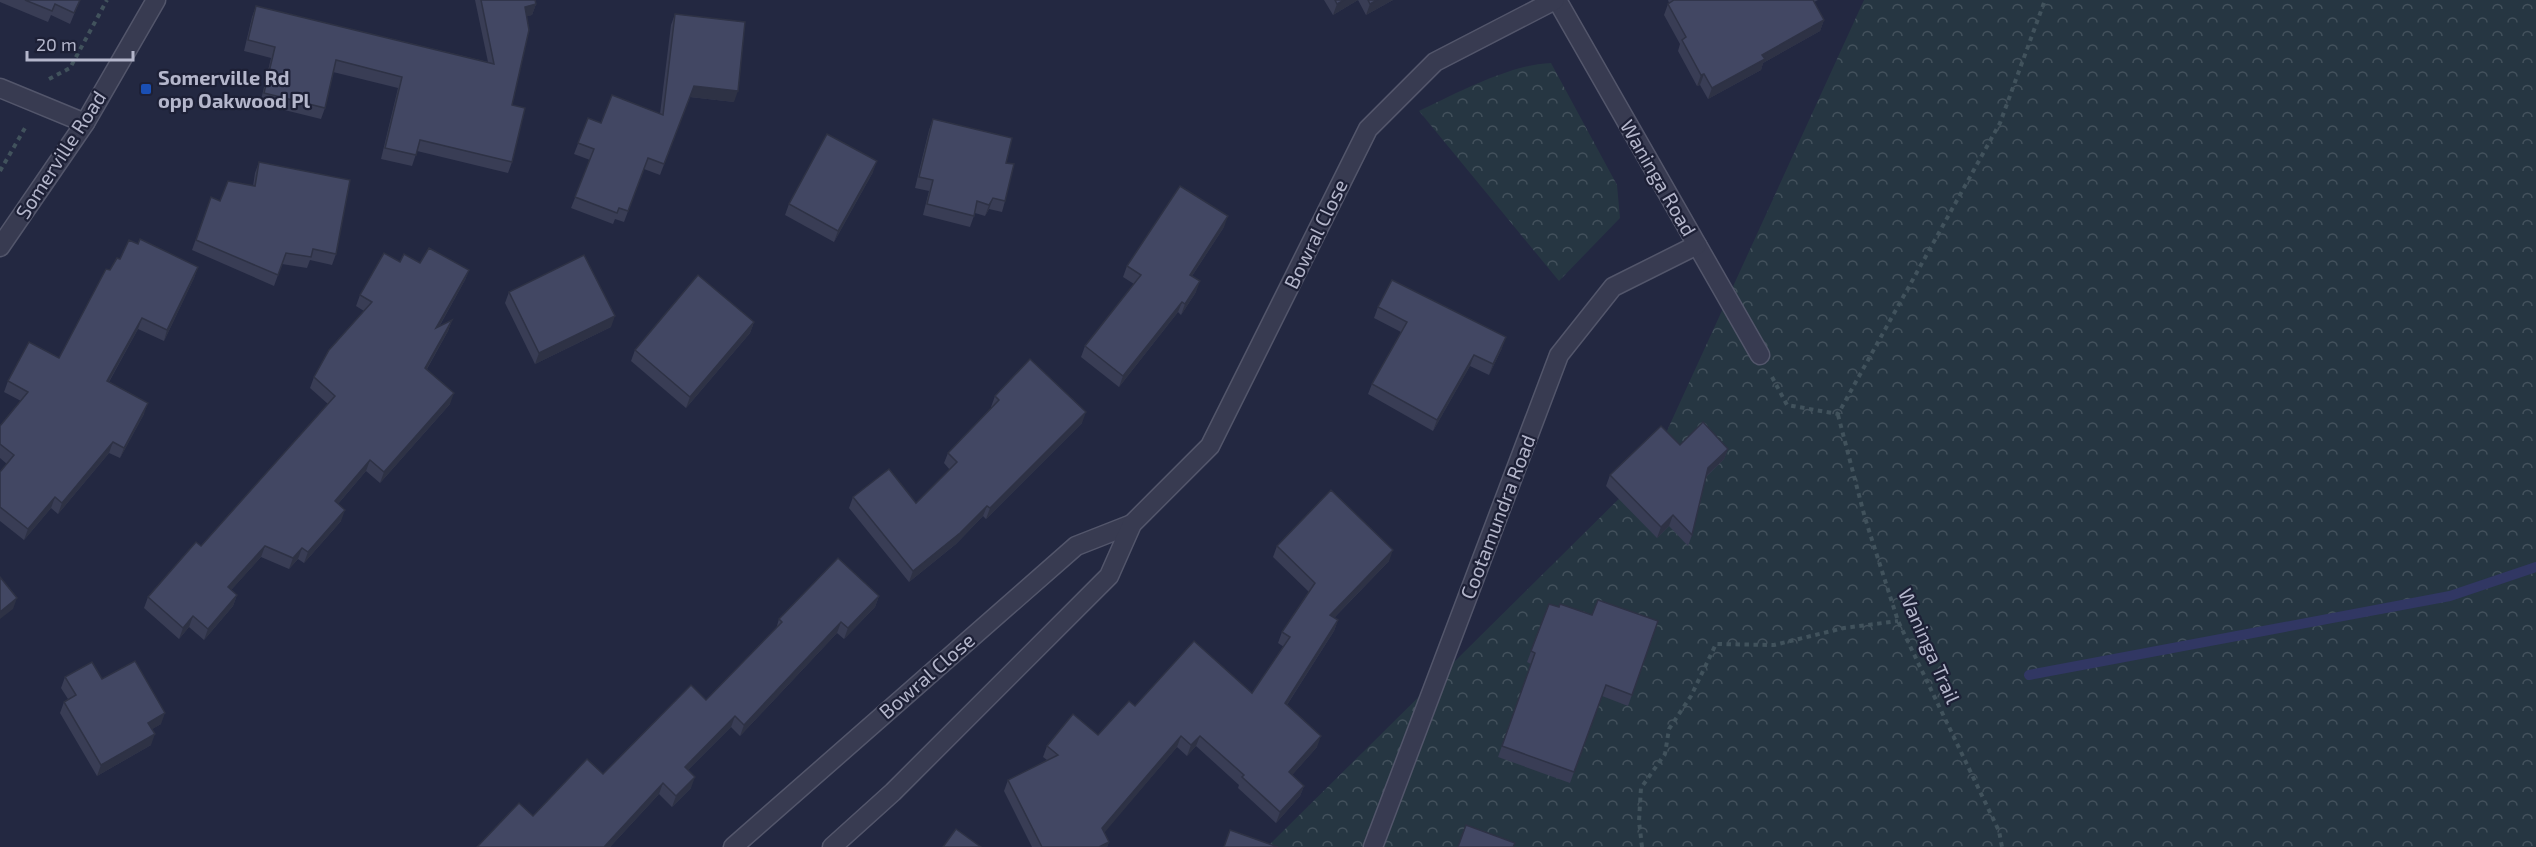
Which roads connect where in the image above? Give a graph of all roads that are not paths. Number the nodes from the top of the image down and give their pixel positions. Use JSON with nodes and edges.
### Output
{"nodes":[{"id":1,"x":156,"y":0,"type":"edge"},
{"id":2,"x":1556,"y":0,"type":"edge"},
{"id":3,"x":0,"y":88,"type":"edge"},
{"id":4,"x":85,"y":123,"type":"junction"},
{"id":5,"x":1697,"y":245,"type":"junction"},
{"id":6,"x":0,"y":247,"type":"edge"},
{"id":7,"x":1760,"y":355,"type":"road end"},
{"id":8,"x":1132,"y":524,"type":"junction"},
{"id":9,"x":733,"y":847,"type":"edge"},
{"id":10,"x":831,"y":847,"type":"edge"},
{"id":11,"x":1373,"y":847,"type":"edge"}],
"edges":[{"from":1,"to":4,"type":"street","name":"Somerville Road"},
{"from":2,"to":5,"type":"street","name":"Waninga Road"},
{"from":2,"to":8,"type":"street","name":"Bowral Close"},
{"from":3,"to":4,"type":"street"},
{"from":4,"to":6,"type":"street","name":"Somerville Road"},
{"from":5,"to":7,"type":"street","name":"Waninga Road"},
{"from":5,"to":11,"type":"street","name":"Cootamundra Road"},
{"from":8,"to":9,"type":"street","name":"Bowral Close"},
{"from":8,"to":10,"type":"street","name":"Bowral Close"}]}
